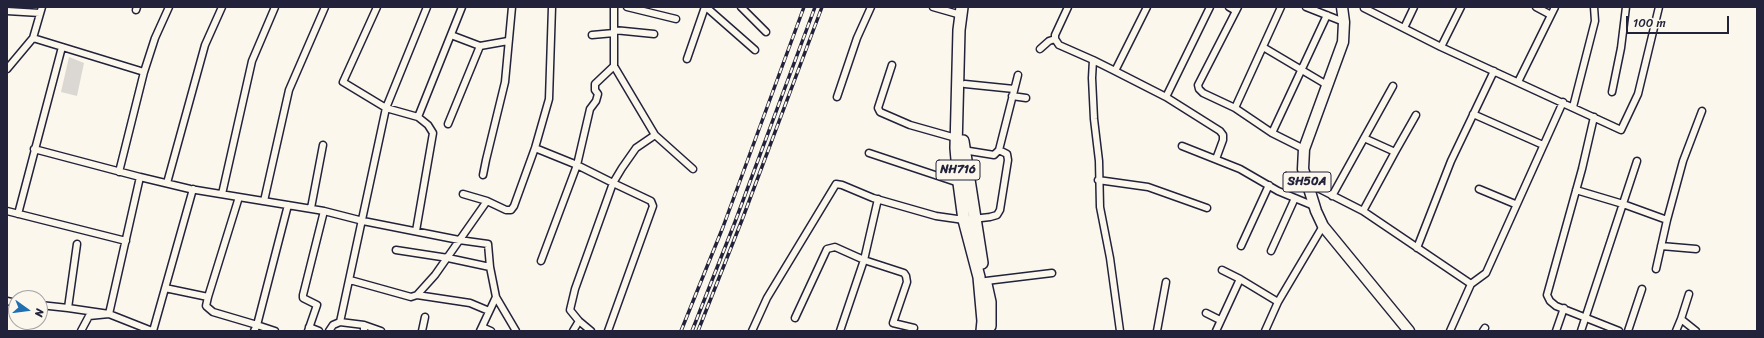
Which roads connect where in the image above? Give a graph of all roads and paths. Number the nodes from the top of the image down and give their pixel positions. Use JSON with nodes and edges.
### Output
{"nodes":[{"id":1,"x":169,"y":7,"type":"edge"},
{"id":2,"x":222,"y":7,"type":"edge"},
{"id":3,"x":275,"y":7,"type":"edge"},
{"id":4,"x":325,"y":7,"type":"edge"},
{"id":5,"x":378,"y":7,"type":"edge"},
{"id":6,"x":427,"y":7,"type":"edge"},
{"id":7,"x":462,"y":7,"type":"edge"},
{"id":8,"x":512,"y":7,"type":"edge"},
{"id":9,"x":552,"y":7,"type":"edge"},
{"id":10,"x":614,"y":7,"type":"edge"},
{"id":11,"x":627,"y":7,"type":"edge"},
{"id":12,"x":705,"y":7,"type":"edge"},
{"id":13,"x":741,"y":7,"type":"edge"},
{"id":14,"x":871,"y":7,"type":"edge"},
{"id":15,"x":933,"y":7,"type":"edge"},
{"id":16,"x":1068,"y":7,"type":"edge"},
{"id":17,"x":1147,"y":7,"type":"edge"},
{"id":18,"x":1210,"y":7,"type":"edge"},
{"id":19,"x":1229,"y":7,"type":"edge"},
{"id":20,"x":1281,"y":7,"type":"edge"},
{"id":21,"x":1306,"y":7,"type":"edge"},
{"id":22,"x":1342,"y":7,"type":"edge"},
{"id":23,"x":1414,"y":7,"type":"edge"},
{"id":24,"x":1461,"y":7,"type":"edge"},
{"id":25,"x":1536,"y":7,"type":"edge"},
{"id":26,"x":1555,"y":7,"type":"edge"},
{"id":27,"x":1594,"y":7,"type":"edge"},
{"id":28,"x":1626,"y":7,"type":"edge"},
{"id":29,"x":1659,"y":7,"type":"edge"},
{"id":30,"x":1363,"y":8,"type":"edge"},
{"id":31,"x":1237,"y":9,"type":"edge"},
{"id":32,"x":41,"y":10,"type":"edge"},
{"id":33,"x":964,"y":10,"type":"edge"},
{"id":34,"x":7,"y":11,"type":"edge"},
{"id":35,"x":1327,"y":15,"type":"junction"},
{"id":36,"x":1551,"y":15,"type":"junction"},
{"id":37,"x":676,"y":19,"type":"dead end"},
{"id":38,"x":1344,"y":22,"type":"junction"},
{"id":39,"x":1404,"y":28,"type":"junction"},
{"id":40,"x":614,"y":31,"type":"junction"},
{"id":41,"x":766,"y":32,"type":"dead end"},
{"id":42,"x":654,"y":34,"type":"dead end"},
{"id":43,"x":451,"y":35,"type":"junction"},
{"id":44,"x":592,"y":36,"type":"dead end"},
{"id":45,"x":34,"y":38,"type":"junction"},
{"id":46,"x":1055,"y":39,"type":"junction"},
{"id":47,"x":508,"y":41,"type":"junction"},
{"id":48,"x":480,"y":46,"type":"junction"},
{"id":49,"x":62,"y":47,"type":"junction"},
{"id":50,"x":1263,"y":47,"type":"junction"},
{"id":51,"x":1441,"y":47,"type":"junction"},
{"id":52,"x":1040,"y":49,"type":"dead end"},
{"id":53,"x":755,"y":50,"type":"dead end"},
{"id":54,"x":687,"y":59,"type":"dead end"},
{"id":55,"x":1093,"y":60,"type":"junction"},
{"id":56,"x":892,"y":65,"type":"dead end"},
{"id":57,"x":614,"y":66,"type":"junction"},
{"id":58,"x":7,"y":69,"type":"edge"},
{"id":59,"x":1301,"y":69,"type":"junction"},
{"id":60,"x":1115,"y":71,"type":"junction"},
{"id":61,"x":1494,"y":71,"type":"junction"},
{"id":62,"x":144,"y":72,"type":"junction"},
{"id":63,"x":1018,"y":75,"type":"dead end"},
{"id":64,"x":1518,"y":82,"type":"junction"},
{"id":65,"x":965,"y":84,"type":"junction"},
{"id":66,"x":1327,"y":85,"type":"junction"},
{"id":67,"x":1393,"y":86,"type":"dead end"},
{"id":68,"x":1013,"y":92,"type":"junction"},
{"id":69,"x":1612,"y":92,"type":"dead end"},
{"id":70,"x":837,"y":97,"type":"dead end"},
{"id":71,"x":1166,"y":97,"type":"junction"},
{"id":72,"x":1026,"y":98,"type":"dead end"},
{"id":73,"x":1563,"y":102,"type":"junction"},
{"id":74,"x":1573,"y":107,"type":"junction"},
{"id":75,"x":386,"y":108,"type":"junction"},
{"id":76,"x":1235,"y":108,"type":"junction"},
{"id":77,"x":1702,"y":111,"type":"dead end"},
{"id":78,"x":1473,"y":114,"type":"junction"},
{"id":79,"x":1416,"y":115,"type":"dead end"},
{"id":80,"x":418,"y":117,"type":"junction"},
{"id":81,"x":1594,"y":117,"type":"junction"},
{"id":82,"x":448,"y":124,"type":"dead end"},
{"id":83,"x":1272,"y":132,"type":"junction"},
{"id":84,"x":654,"y":135,"type":"junction"},
{"id":85,"x":1364,"y":138,"type":"junction"},
{"id":86,"x":323,"y":145,"type":"dead end"},
{"id":87,"x":959,"y":145,"type":"junction"},
{"id":88,"x":1543,"y":145,"type":"junction"},
{"id":89,"x":1182,"y":146,"type":"dead end"},
{"id":90,"x":535,"y":148,"type":"junction"},
{"id":91,"x":34,"y":149,"type":"junction"},
{"id":92,"x":1304,"y":149,"type":"junction"},
{"id":93,"x":1000,"y":150,"type":"junction"},
{"id":94,"x":1394,"y":152,"type":"junction"},
{"id":95,"x":870,"y":153,"type":"dead end"},
{"id":96,"x":1216,"y":159,"type":"junction"},
{"id":97,"x":1637,"y":161,"type":"dead end"},
{"id":98,"x":577,"y":165,"type":"junction"},
{"id":99,"x":693,"y":169,"type":"dead end"},
{"id":100,"x":119,"y":172,"type":"junction"},
{"id":101,"x":483,"y":175,"type":"dead end"},
{"id":102,"x":140,"y":177,"type":"junction"},
{"id":103,"x":1098,"y":180,"type":"junction"},
{"id":104,"x":167,"y":183,"type":"junction"},
{"id":105,"x":613,"y":183,"type":"junction"},
{"id":106,"x":959,"y":183,"type":"junction"},
{"id":107,"x":1307,"y":183,"type":"junction"},
{"id":108,"x":1269,"y":185,"type":"junction"},
{"id":109,"x":1479,"y":188,"type":"dead end"},
{"id":110,"x":193,"y":189,"type":"junction"},
{"id":111,"x":1576,"y":190,"type":"junction"},
{"id":112,"x":222,"y":194,"type":"junction"},
{"id":113,"x":463,"y":194,"type":"dead end"},
{"id":114,"x":1332,"y":196,"type":"junction"},
{"id":115,"x":239,"y":197,"type":"junction"},
{"id":116,"x":1295,"y":198,"type":"junction"},
{"id":117,"x":878,"y":199,"type":"junction"},
{"id":118,"x":264,"y":201,"type":"junction"},
{"id":119,"x":486,"y":201,"type":"junction"},
{"id":120,"x":1515,"y":204,"type":"junction"},
{"id":121,"x":1623,"y":204,"type":"junction"},
{"id":122,"x":288,"y":205,"type":"junction"},
{"id":123,"x":1314,"y":206,"type":"junction"},
{"id":124,"x":311,"y":208,"type":"junction"},
{"id":125,"x":1208,"y":208,"type":"dead end"},
{"id":126,"x":7,"y":211,"type":"edge"},
{"id":127,"x":324,"y":211,"type":"junction"},
{"id":128,"x":1363,"y":211,"type":"junction"},
{"id":129,"x":18,"y":214,"type":"junction"},
{"id":130,"x":970,"y":219,"type":"junction"},
{"id":131,"x":1667,"y":220,"type":"junction"},
{"id":132,"x":362,"y":221,"type":"junction"},
{"id":133,"x":1323,"y":226,"type":"junction"},
{"id":134,"x":416,"y":231,"type":"junction"},
{"id":135,"x":459,"y":240,"type":"junction"},
{"id":136,"x":126,"y":241,"type":"junction"},
{"id":137,"x":77,"y":244,"type":"dead end"},
{"id":138,"x":1241,"y":246,"type":"dead end"},
{"id":139,"x":1661,"y":246,"type":"junction"},
{"id":140,"x":1417,"y":248,"type":"junction"},
{"id":141,"x":1696,"y":249,"type":"dead end"},
{"id":142,"x":396,"y":250,"type":"dead end"},
{"id":143,"x":1271,"y":252,"type":"dead end"},
{"id":144,"x":448,"y":258,"type":"junction"},
{"id":145,"x":864,"y":260,"type":"junction"},
{"id":146,"x":541,"y":261,"type":"dead end"},
{"id":147,"x":490,"y":266,"type":"junction"},
{"id":148,"x":1656,"y":269,"type":"dead end"},
{"id":149,"x":1222,"y":270,"type":"dead end"},
{"id":150,"x":1052,"y":273,"type":"dead end"},
{"id":151,"x":1240,"y":279,"type":"junction"},
{"id":152,"x":350,"y":280,"type":"junction"},
{"id":153,"x":986,"y":282,"type":"junction"},
{"id":154,"x":1166,"y":282,"type":"dead end"},
{"id":155,"x":1471,"y":284,"type":"junction"},
{"id":156,"x":165,"y":288,"type":"junction"},
{"id":157,"x":1642,"y":289,"type":"dead end"},
{"id":158,"x":1689,"y":294,"type":"dead end"},
{"id":159,"x":417,"y":295,"type":"junction"},
{"id":160,"x":208,"y":297,"type":"junction"},
{"id":161,"x":496,"y":297,"type":"junction"},
{"id":162,"x":1278,"y":302,"type":"junction"},
{"id":163,"x":48,"y":306,"type":"edge"},
{"id":164,"x":68,"y":308,"type":"junction"},
{"id":165,"x":1564,"y":308,"type":"junction"},
{"id":166,"x":489,"y":311,"type":"junction"},
{"id":167,"x":1206,"y":313,"type":"dead end"},
{"id":168,"x":110,"y":314,"type":"junction"},
{"id":169,"x":425,"y":317,"type":"dead end"},
{"id":170,"x":1587,"y":317,"type":"junction"},
{"id":171,"x":795,"y":318,"type":"dead end"},
{"id":172,"x":1681,"y":319,"type":"junction"},
{"id":173,"x":1220,"y":320,"type":"junction"},
{"id":174,"x":340,"y":322,"type":"junction"},
{"id":175,"x":579,"y":322,"type":"junction"},
{"id":176,"x":257,"y":325,"type":"junction"},
{"id":177,"x":364,"y":328,"type":"edge"},
{"id":178,"x":914,"y":328,"type":"dead end"},
{"id":179,"x":308,"y":329,"type":"edge"},
{"id":180,"x":481,"y":329,"type":"edge"},
{"id":181,"x":149,"y":330,"type":"edge"},
{"id":182,"x":82,"y":331,"type":"edge"},
{"id":183,"x":254,"y":331,"type":"edge"},
{"id":184,"x":275,"y":331,"type":"edge"},
{"id":185,"x":319,"y":331,"type":"edge"},
{"id":186,"x":329,"y":331,"type":"edge"},
{"id":187,"x":381,"y":331,"type":"edge"},
{"id":188,"x":422,"y":331,"type":"edge"},
{"id":189,"x":491,"y":331,"type":"edge"},
{"id":190,"x":516,"y":331,"type":"edge"},
{"id":191,"x":573,"y":331,"type":"edge"},
{"id":192,"x":591,"y":331,"type":"edge"},
{"id":193,"x":608,"y":331,"type":"edge"},
{"id":194,"x":752,"y":331,"type":"edge"},
{"id":195,"x":840,"y":331,"type":"edge"},
{"id":196,"x":982,"y":331,"type":"edge"},
{"id":197,"x":990,"y":331,"type":"edge"},
{"id":198,"x":1120,"y":331,"type":"edge"},
{"id":199,"x":1158,"y":331,"type":"edge"},
{"id":200,"x":1216,"y":331,"type":"edge"},
{"id":201,"x":1265,"y":331,"type":"edge"},
{"id":202,"x":1409,"y":331,"type":"edge"},
{"id":203,"x":1450,"y":331,"type":"edge"},
{"id":204,"x":1556,"y":331,"type":"edge"},
{"id":205,"x":1581,"y":331,"type":"edge"},
{"id":206,"x":1619,"y":331,"type":"edge"},
{"id":207,"x":1628,"y":331,"type":"edge"},
{"id":208,"x":1676,"y":331,"type":"edge"},
{"id":209,"x":1696,"y":331,"type":"edge"}],
"edges":[{"from":1,"to":62,"type":"street"},
{"from":2,"to":104,"type":"street"},
{"from":3,"to":112,"type":"street"},
{"from":4,"to":118,"type":"street"},
{"from":5,"to":75,"type":"street"},
{"from":6,"to":75,"type":"street"},
{"from":7,"to":43,"type":"street"},
{"from":8,"to":47,"type":"street"},
{"from":9,"to":90,"type":"street"},
{"from":10,"to":40,"type":"street"},
{"from":11,"to":37,"type":"street"},
{"from":12,"to":53,"type":"street"},
{"from":12,"to":54,"type":"street"},
{"from":13,"to":41,"type":"street"},
{"from":14,"to":70,"type":"street"},
{"from":15,"to":33,"type":"street"},
{"from":16,"to":46,"type":"street"},
{"from":17,"to":60,"type":"street"},
{"from":18,"to":71,"type":"street"},
{"from":19,"to":31,"type":"street"},
{"from":20,"to":50,"type":"street"},
{"from":21,"to":35,"type":"street"},
{"from":22,"to":38,"type":"main road","number":"SH50A"},
{"from":23,"to":39,"type":"street"},
{"from":24,"to":51,"type":"street"},
{"from":25,"to":36,"type":"street"},
{"from":26,"to":36,"type":"street"},
{"from":27,"to":74,"type":"street"},
{"from":28,"to":69,"type":"street"},
{"from":29,"to":81,"type":"street"},
{"from":30,"to":39,"type":"street"},
{"from":31,"to":76,"type":"street"},
{"from":32,"to":34,"type":"street"},
{"from":32,"to":45,"type":"street"},
{"from":33,"to":65,"type":"highway","number":"NH716"},
{"from":33,"to":87,"type":"highway","number":"NH716"},
{"from":35,"to":38,"type":"street"},
{"from":35,"to":59,"type":"street"},
{"from":36,"to":64,"type":"street"},
{"from":38,"to":66,"type":"main road","number":"SH50A"},
{"from":39,"to":51,"type":"street"},
{"from":40,"to":42,"type":"street"},
{"from":40,"to":44,"type":"street"},
{"from":40,"to":57,"type":"street"},
{"from":43,"to":48,"type":"street"},
{"from":43,"to":80,"type":"street"},
{"from":45,"to":49,"type":"street"},
{"from":45,"to":58,"type":"street"},
{"from":46,"to":52,"type":"street"},
{"from":46,"to":55,"type":"street"},
{"from":47,"to":48,"type":"street"},
{"from":47,"to":101,"type":"street"},
{"from":48,"to":82,"type":"street"},
{"from":49,"to":62,"type":"street"},
{"from":49,"to":91,"type":"street"},
{"from":50,"to":59,"type":"street"},
{"from":50,"to":76,"type":"street"},
{"from":51,"to":61,"type":"street"},
{"from":55,"to":60,"type":"street"},
{"from":55,"to":103,"type":"street"},
{"from":56,"to":87,"type":"street"},
{"from":57,"to":84,"type":"street"},
{"from":57,"to":98,"type":"street"},
{"from":59,"to":66,"type":"street"},
{"from":59,"to":83,"type":"street"},
{"from":60,"to":71,"type":"street"},
{"from":61,"to":64,"type":"street"},
{"from":61,"to":78,"type":"street"},
{"from":62,"to":100,"type":"street"},
{"from":63,"to":68,"type":"street"},
{"from":64,"to":73,"type":"street"},
{"from":65,"to":68,"type":"street"},
{"from":65,"to":87,"type":"highway","number":"NH716"},
{"from":66,"to":92,"type":"main road","number":"SH50A"},
{"from":67,"to":85,"type":"street"},
{"from":68,"to":72,"type":"street"},
{"from":68,"to":93,"type":"street"},
{"from":71,"to":96,"type":"street"},
{"from":73,"to":74,"type":"street"},
{"from":73,"to":88,"type":"street"},
{"from":74,"to":81,"type":"street"},
{"from":75,"to":80,"type":"street"},
{"from":75,"to":132,"type":"street"},
{"from":76,"to":83,"type":"street"},
{"from":77,"to":131,"type":"street"},
{"from":78,"to":88,"type":"street"},
{"from":78,"to":140,"type":"street"},
{"from":79,"to":94,"type":"street"},
{"from":80,"to":134,"type":"street"},
{"from":81,"to":111,"type":"street"},
{"from":83,"to":92,"type":"street"},
{"from":84,"to":99,"type":"street"},
{"from":84,"to":105,"type":"street"},
{"from":85,"to":94,"type":"street"},
{"from":85,"to":114,"type":"street"},
{"from":86,"to":124,"type":"street"},
{"from":87,"to":93,"type":"street"},
{"from":87,"to":106,"type":"highway","number":"NH716"},
{"from":87,"to":130,"type":"highway","number":"NH716"},
{"from":88,"to":120,"type":"street"},
{"from":89,"to":96,"type":"street"},
{"from":90,"to":98,"type":"street"},
{"from":90,"to":119,"type":"street"},
{"from":91,"to":100,"type":"street"},
{"from":91,"to":129,"type":"street"},
{"from":92,"to":107,"type":"main road","number":"SH50A"},
{"from":93,"to":130,"type":"street"},
{"from":94,"to":128,"type":"street"},
{"from":95,"to":106,"type":"street"},
{"from":96,"to":108,"type":"street"},
{"from":97,"to":121,"type":"street"},
{"from":98,"to":105,"type":"street"},
{"from":98,"to":146,"type":"street"},
{"from":100,"to":102,"type":"street"},
{"from":102,"to":104,"type":"street"},
{"from":102,"to":136,"type":"street"},
{"from":103,"to":125,"type":"street"},
{"from":103,"to":198,"type":"street"},
{"from":104,"to":110,"type":"street"},
{"from":105,"to":175,"type":"street"},
{"from":105,"to":193,"type":"street"},
{"from":106,"to":130,"type":"highway","number":"NH716"},
{"from":107,"to":114,"type":"street"},
{"from":107,"to":123,"type":"main road","number":"SH50A"},
{"from":108,"to":116,"type":"street"},
{"from":108,"to":138,"type":"street"},
{"from":109,"to":120,"type":"street"},
{"from":110,"to":112,"type":"street"},
{"from":110,"to":156,"type":"street"},
{"from":111,"to":121,"type":"street"},
{"from":111,"to":165,"type":"street"},
{"from":112,"to":115,"type":"street"},
{"from":113,"to":119,"type":"street"},
{"from":114,"to":128,"type":"street"},
{"from":115,"to":118,"type":"street"},
{"from":115,"to":160,"type":"street"},
{"from":116,"to":123,"type":"street"},
{"from":116,"to":143,"type":"street"},
{"from":117,"to":130,"type":"street"},
{"from":117,"to":145,"type":"street"},
{"from":117,"to":194,"type":"street"},
{"from":118,"to":122,"type":"street"},
{"from":119,"to":135,"type":"street"},
{"from":120,"to":155,"type":"street"},
{"from":121,"to":131,"type":"street"},
{"from":121,"to":170,"type":"street"},
{"from":122,"to":124,"type":"street"},
{"from":122,"to":176,"type":"street"},
{"from":123,"to":133,"type":"main road","number":"SH50A"},
{"from":124,"to":127,"type":"street"},
{"from":126,"to":129,"type":"street"},
{"from":127,"to":132,"type":"street"},
{"from":127,"to":179,"type":"street"},
{"from":128,"to":140,"type":"street"},
{"from":129,"to":136,"type":"street"},
{"from":130,"to":153,"type":"highway","number":"NH716"},
{"from":130,"to":196,"type":"highway","number":"NH716"},
{"from":131,"to":139,"type":"street"},
{"from":132,"to":134,"type":"street"},
{"from":132,"to":152,"type":"street"},
{"from":133,"to":162,"type":"street"},
{"from":133,"to":202,"type":"main road","number":"SH50A"},
{"from":134,"to":135,"type":"street"},
{"from":135,"to":144,"type":"street"},
{"from":135,"to":147,"type":"street"},
{"from":136,"to":168,"type":"street"},
{"from":137,"to":164,"type":"street"},
{"from":139,"to":141,"type":"street"},
{"from":139,"to":148,"type":"street"},
{"from":140,"to":155,"type":"street"},
{"from":142,"to":144,"type":"street"},
{"from":144,"to":147,"type":"street"},
{"from":144,"to":159,"type":"street"},
{"from":145,"to":171,"type":"street"},
{"from":145,"to":178,"type":"street"},
{"from":145,"to":195,"type":"street"},
{"from":147,"to":161,"type":"street"},
{"from":149,"to":151,"type":"street"},
{"from":150,"to":153,"type":"street"},
{"from":151,"to":162,"type":"street"},
{"from":151,"to":173,"type":"street"},
{"from":152,"to":159,"type":"street"},
{"from":152,"to":174,"type":"street"},
{"from":153,"to":197,"type":"highway","number":"NH716"},
{"from":154,"to":199,"type":"street"},
{"from":155,"to":203,"type":"street"},
{"from":156,"to":160,"type":"street"},
{"from":156,"to":181,"type":"street"},
{"from":157,"to":207,"type":"street"},
{"from":158,"to":172,"type":"street"},
{"from":159,"to":166,"type":"street"},
{"from":160,"to":176,"type":"street"},
{"from":161,"to":166,"type":"street"},
{"from":161,"to":190,"type":"street"},
{"from":162,"to":201,"type":"street"},
{"from":163,"to":164,"type":"street"},
{"from":164,"to":168,"type":"street"},
{"from":165,"to":170,"type":"street"},
{"from":165,"to":204,"type":"street"},
{"from":166,"to":180,"type":"street"},
{"from":167,"to":173,"type":"street"},
{"from":168,"to":181,"type":"street"},
{"from":168,"to":182,"type":"street"},
{"from":169,"to":188,"type":"street"},
{"from":170,"to":205,"type":"street"},
{"from":170,"to":206,"type":"street"},
{"from":172,"to":208,"type":"street"},
{"from":172,"to":209,"type":"street"},
{"from":173,"to":200,"type":"street"},
{"from":174,"to":177,"type":"street"},
{"from":174,"to":186,"type":"street"},
{"from":175,"to":191,"type":"street"},
{"from":175,"to":192,"type":"street"},
{"from":176,"to":183,"type":"street"},
{"from":176,"to":184,"type":"street"},
{"from":177,"to":187,"type":"street"},
{"from":179,"to":185,"type":"street"},
{"from":180,"to":189,"type":"street"}]}
